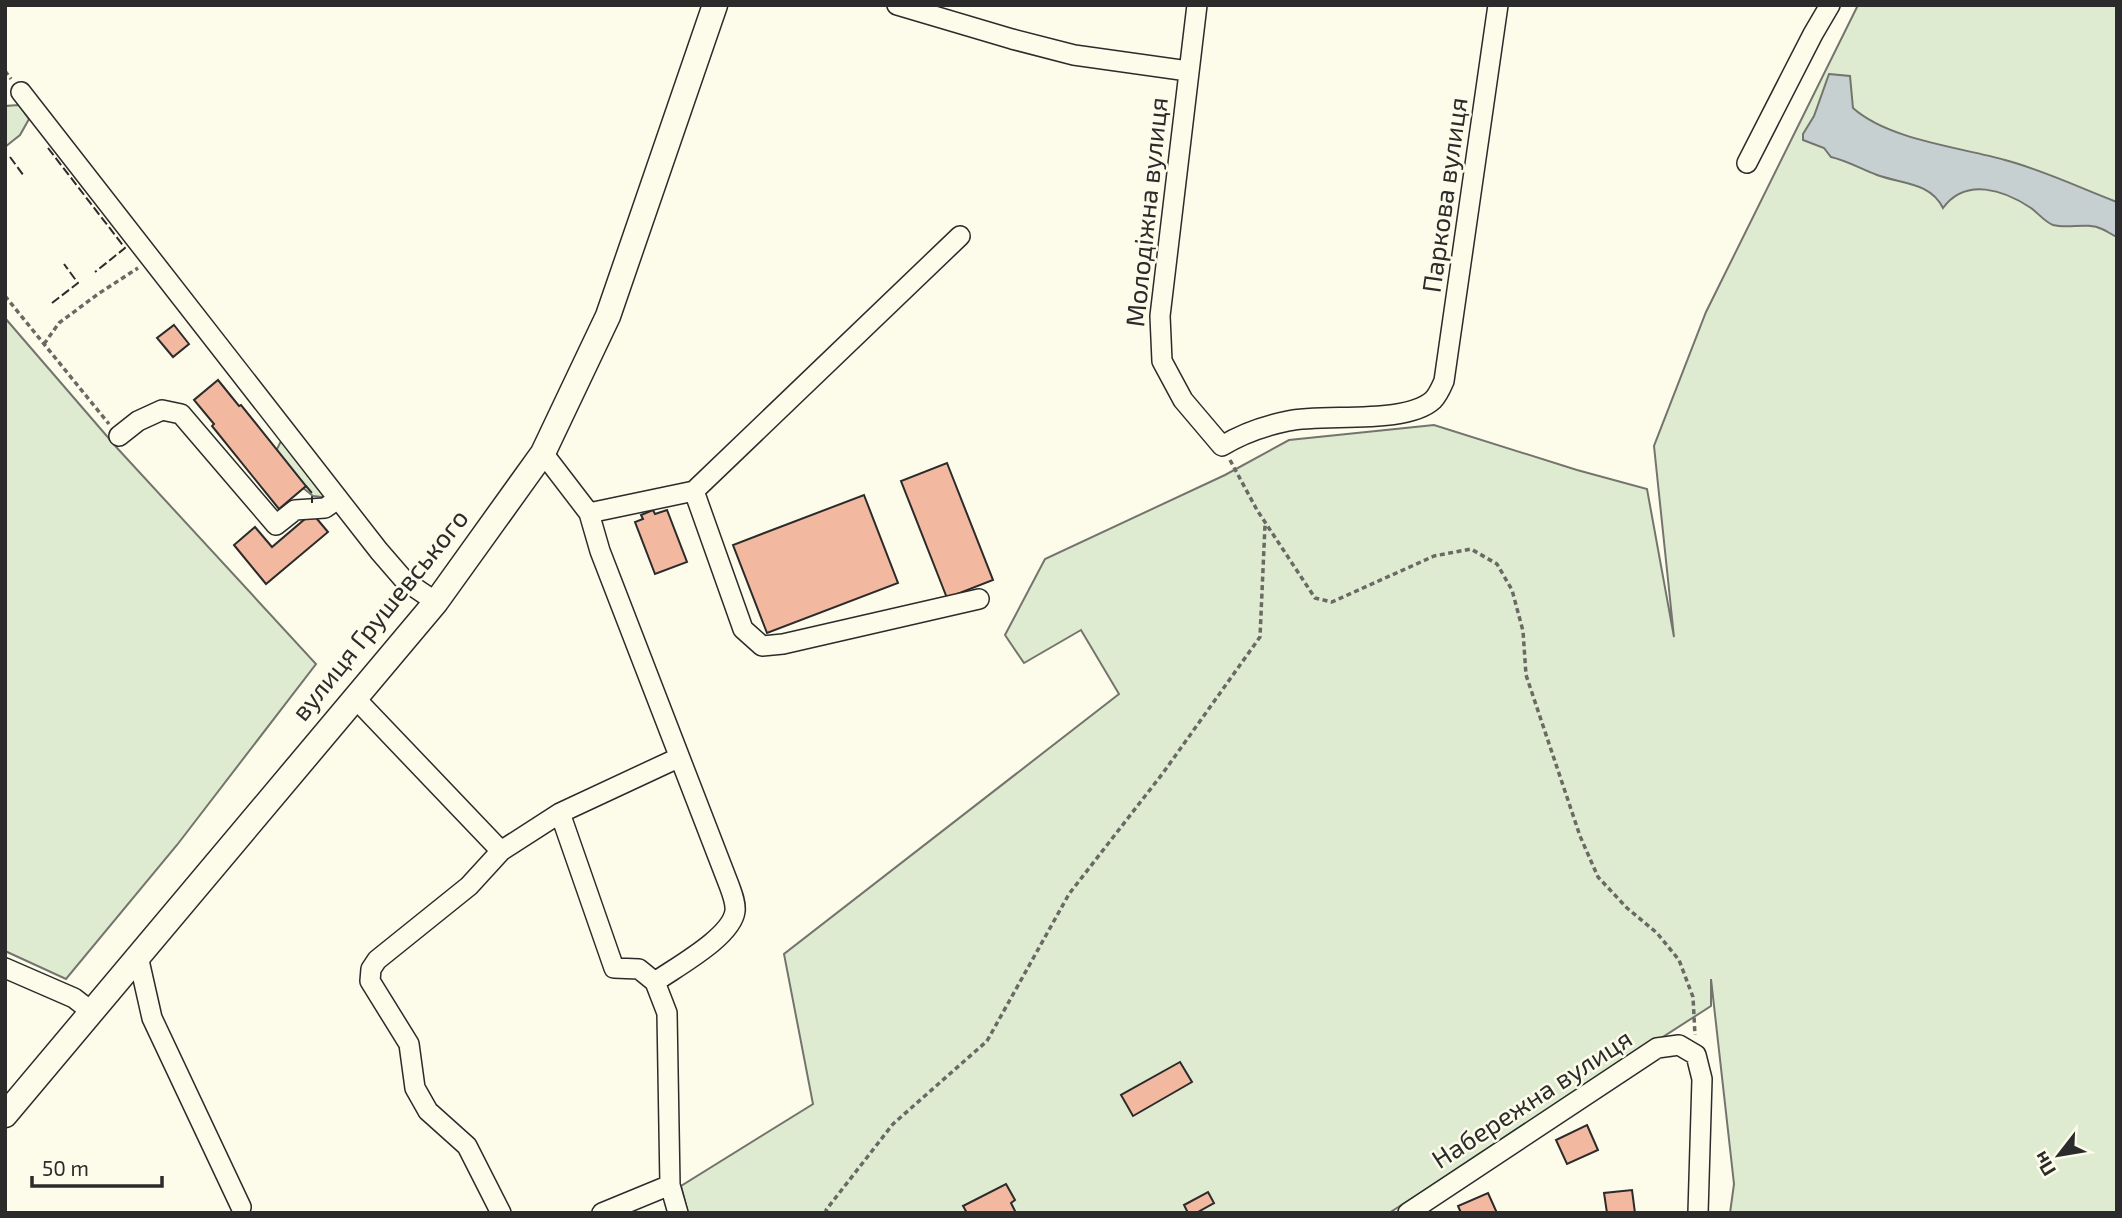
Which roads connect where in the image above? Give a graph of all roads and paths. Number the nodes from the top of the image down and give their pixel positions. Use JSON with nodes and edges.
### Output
{"nodes":[{"id":1,"x":715,"y":5,"type":"edge"},
{"id":2,"x":897,"y":5,"type":"edge"},
{"id":3,"x":1197,"y":5,"type":"edge"},
{"id":4,"x":1498,"y":5,"type":"edge"},
{"id":5,"x":1830,"y":5,"type":"edge"},
{"id":6,"x":1188,"y":71,"type":"junction"},
{"id":7,"x":21,"y":92,"type":"dead end"},
{"id":8,"x":1747,"y":163,"type":"dead end"},
{"id":9,"x":960,"y":236,"type":"dead end"},
{"id":10,"x":152,"y":260,"type":"junction"},
{"id":11,"x":5,"y":296,"type":"edge"},
{"id":12,"x":44,"y":344,"type":"junction"},
{"id":13,"x":119,"y":436,"type":"joint"},
{"id":14,"x":1222,"y":446,"type":"junction"},
{"id":15,"x":543,"y":453,"type":"junction"},
{"id":16,"x":694,"y":491,"type":"junction"},
{"id":17,"x":338,"y":499,"type":"junction"},
{"id":18,"x":589,"y":513,"type":"junction"},
{"id":19,"x":1265,"y":523,"type":"junction"},
{"id":20,"x":979,"y":599,"type":"dead end"},
{"id":21,"x":436,"y":602,"type":"junction"},
{"id":22,"x":355,"y":698,"type":"junction"},
{"id":23,"x":678,"y":758,"type":"junction"},
{"id":24,"x":559,"y":813,"type":"junction"},
{"id":25,"x":501,"y":851,"type":"junction"},
{"id":26,"x":138,"y":956,"type":"junction"},
{"id":27,"x":5,"y":968,"type":"edge"},
{"id":28,"x":655,"y":982,"type":"junction"},
{"id":29,"x":92,"y":1012,"type":"junction"},
{"id":30,"x":1696,"y":1055,"type":"junction"},
{"id":31,"x":5,"y":1115,"type":"edge"},
{"id":32,"x":670,"y":1185,"type":"junction"},
{"id":33,"x":241,"y":1207,"type":"dead end"},
{"id":34,"x":501,"y":1213,"type":"edge"},
{"id":35,"x":602,"y":1213,"type":"edge"},
{"id":36,"x":678,"y":1213,"type":"edge"},
{"id":37,"x":828,"y":1213,"type":"edge"},
{"id":38,"x":1408,"y":1213,"type":"edge"},
{"id":39,"x":1698,"y":1213,"type":"edge"}],
"edges":[{"from":1,"to":15,"type":"main road","name":"вулиця Грушевського"},
{"from":2,"to":6,"type":"street"},
{"from":3,"to":6,"type":"street","name":"Молодіжна вулиця"},
{"from":4,"to":14,"type":"street","name":"Паркова вулиця"},
{"from":5,"to":8,"type":"street"},
{"from":6,"to":14,"type":"street","name":"Молодіжна вулиця"},
{"from":7,"to":10,"type":"street"},
{"from":9,"to":16,"type":"street"},
{"from":10,"to":12,"type":"path"},
{"from":10,"to":17,"type":"street"},
{"from":11,"to":12,"type":"path"},
{"from":12,"to":13,"type":"path"},
{"from":13,"to":17,"type":"street"},
{"from":14,"to":19,"type":"path"},
{"from":15,"to":18,"type":"street"},
{"from":15,"to":21,"type":"main road","name":"вулиця Грушевського"},
{"from":16,"to":18,"type":"street"},
{"from":16,"to":20,"type":"street"},
{"from":17,"to":21,"type":"street"},
{"from":18,"to":23,"type":"street"},
{"from":19,"to":30,"type":"path"},
{"from":19,"to":37,"type":"path"},
{"from":21,"to":22,"type":"main road","name":"вулиця Грушевського"},
{"from":22,"to":25,"type":"street"},
{"from":22,"to":26,"type":"main road","name":"вулиця Грушевського"},
{"from":23,"to":24,"type":"street"},
{"from":23,"to":28,"type":"street"},
{"from":24,"to":25,"type":"street"},
{"from":24,"to":28,"type":"street"},
{"from":25,"to":34,"type":"street"},
{"from":26,"to":29,"type":"main road","name":"вулиця Грушевського"},
{"from":26,"to":33,"type":"street"},
{"from":27,"to":29,"type":"street"},
{"from":28,"to":32,"type":"street"},
{"from":29,"to":31,"type":"main road","name":"вулиця Грушевського"},
{"from":30,"to":38,"type":"street","name":"Набережна вулиця"},
{"from":30,"to":39,"type":"street"},
{"from":32,"to":35,"type":"street"},
{"from":32,"to":36,"type":"street"}]}
